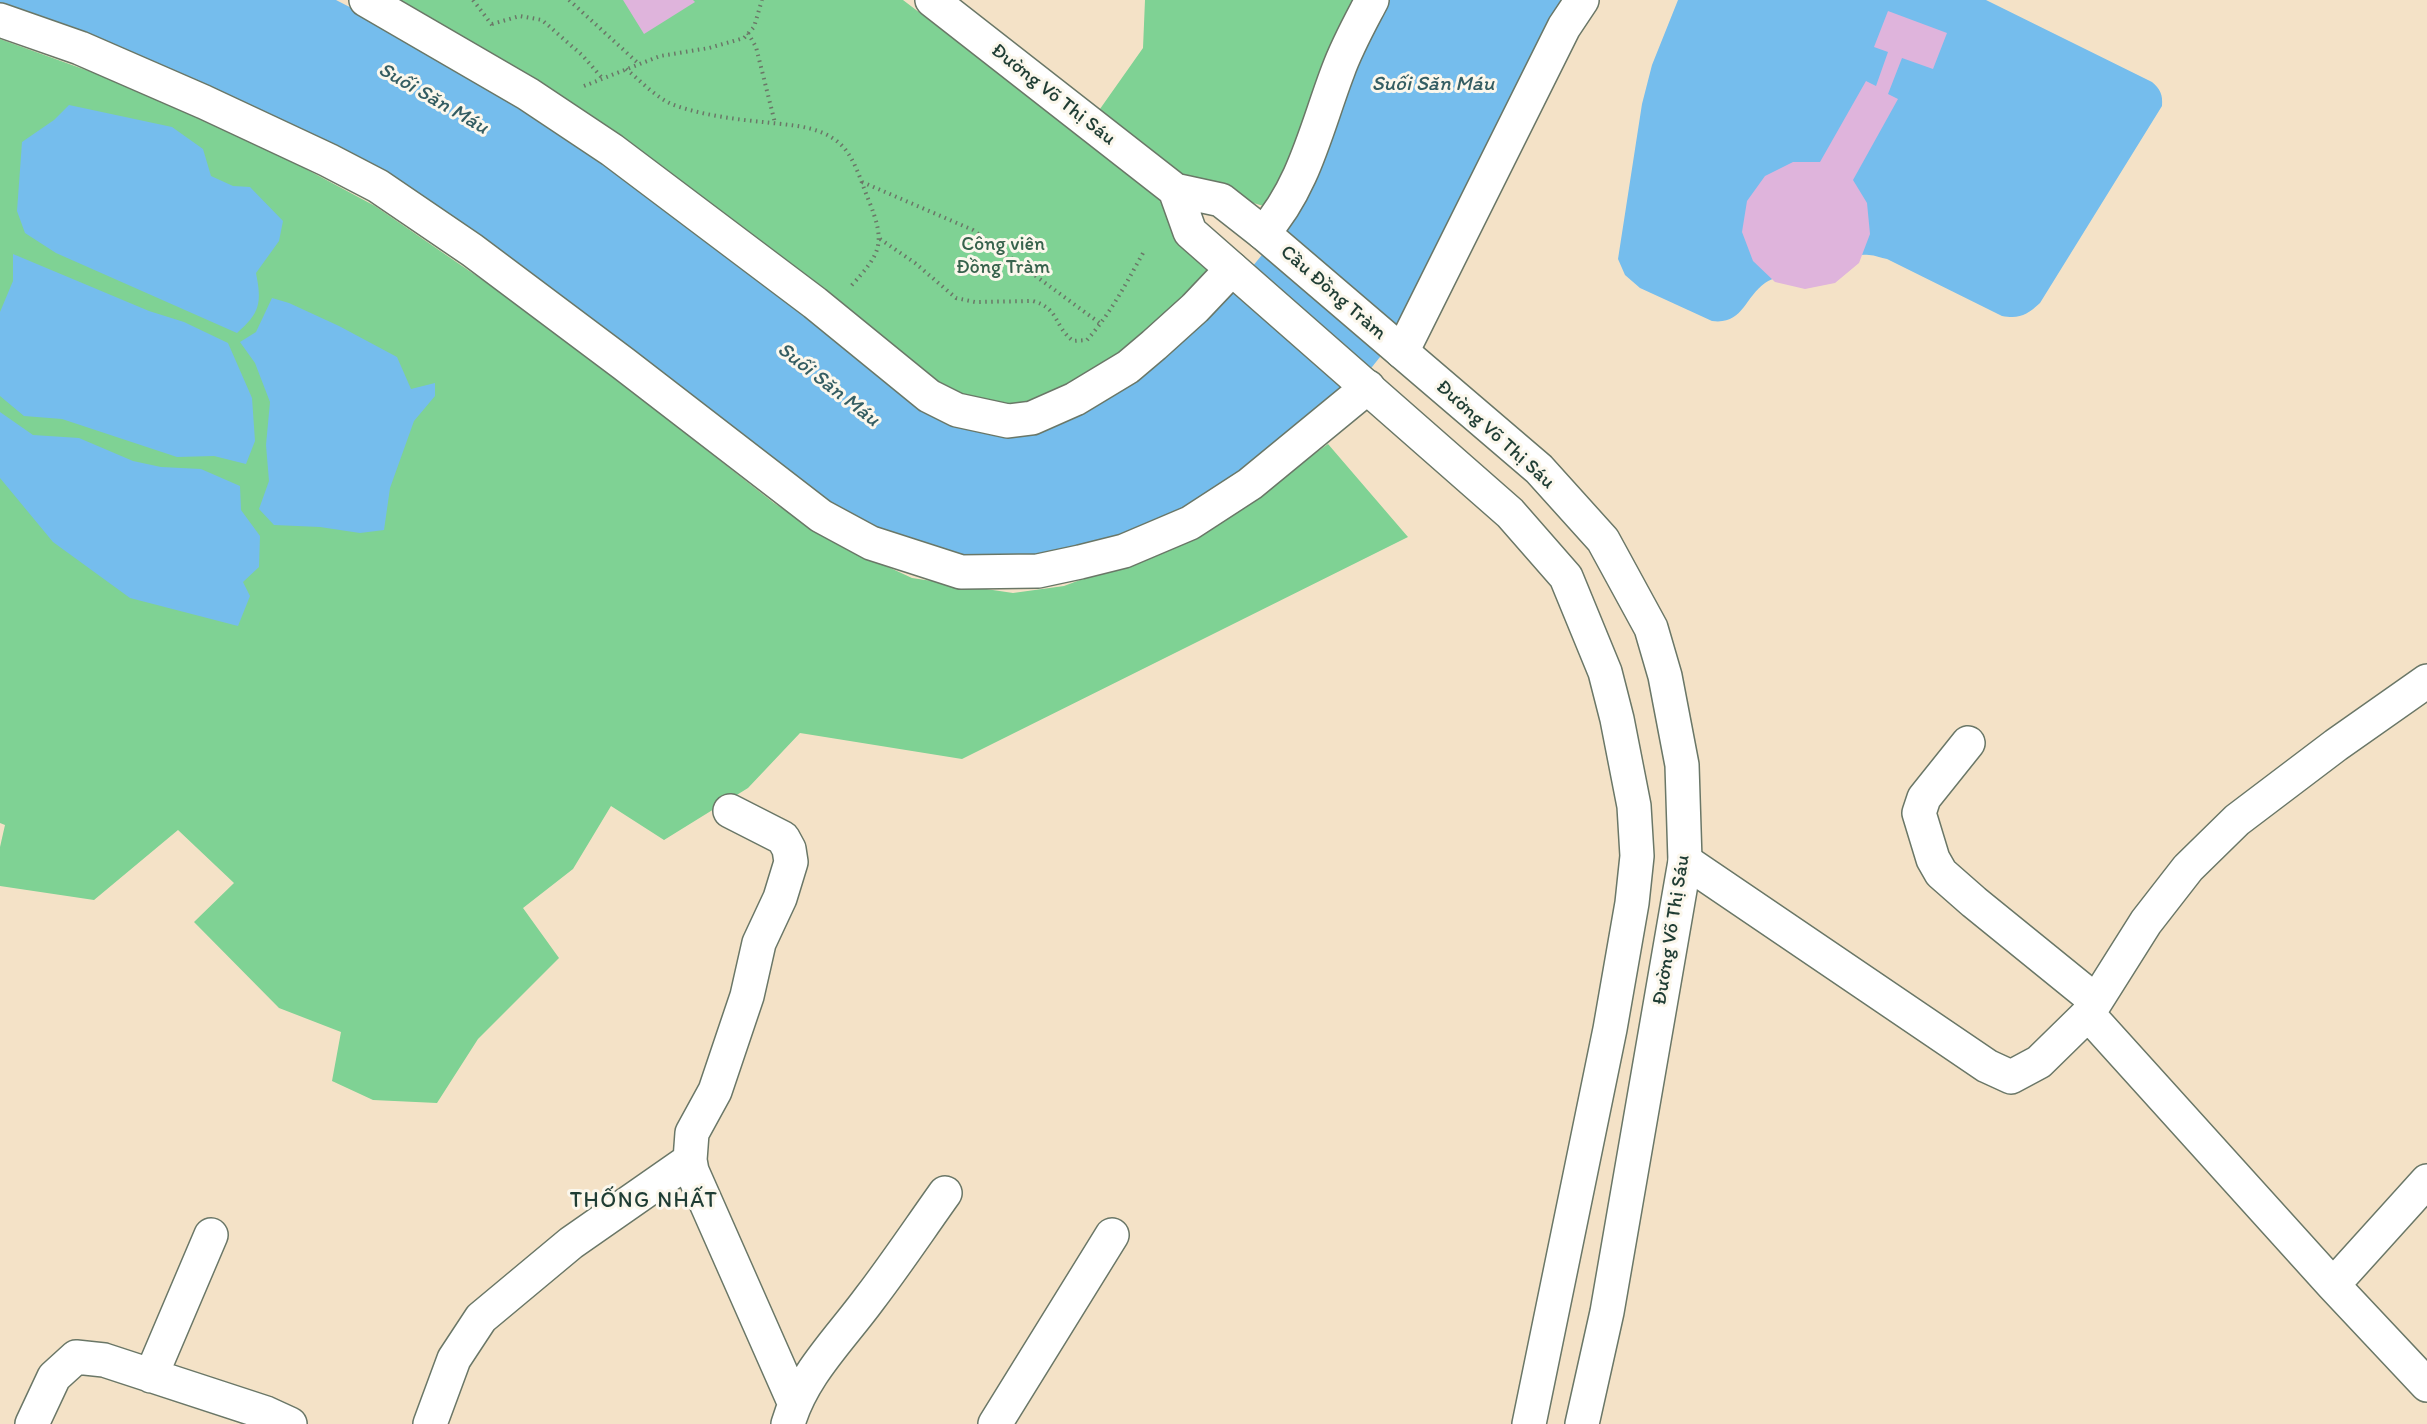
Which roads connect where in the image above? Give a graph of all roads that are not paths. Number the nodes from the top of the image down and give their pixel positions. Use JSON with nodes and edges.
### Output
{"nodes":[{"id":1,"x":366,"y":0,"type":"edge"},
{"id":2,"x":932,"y":0,"type":"edge"},
{"id":3,"x":1372,"y":0,"type":"edge"},
{"id":4,"x":1582,"y":0,"type":"edge"},
{"id":5,"x":0,"y":20,"type":"edge"},
{"id":6,"x":1175,"y":190,"type":"junction"},
{"id":7,"x":1263,"y":233,"type":"junction"},
{"id":8,"x":1232,"y":269,"type":"junction"},
{"id":9,"x":1402,"y":352,"type":"junction"},
{"id":10,"x":1368,"y":387,"type":"junction"},
{"id":11,"x":2427,"y":681,"type":"edge"},
{"id":12,"x":1968,"y":743,"type":"dead end"},
{"id":13,"x":730,"y":811,"type":"dead end"},
{"id":14,"x":1685,"y":861,"type":"junction"},
{"id":15,"x":2092,"y":1007,"type":"junction"},
{"id":16,"x":690,"y":1160,"type":"junction"},
{"id":17,"x":2427,"y":1181,"type":"edge"},
{"id":18,"x":945,"y":1193,"type":"dead end"},
{"id":19,"x":211,"y":1235,"type":"dead end"},
{"id":20,"x":1112,"y":1235,"type":"dead end"},
{"id":21,"x":2333,"y":1286,"type":"junction"},
{"id":22,"x":151,"y":1376,"type":"junction"},
{"id":23,"x":2427,"y":1385,"type":"edge"},
{"id":24,"x":791,"y":1413,"type":"edge"},
{"id":25,"x":32,"y":1424,"type":"edge"},
{"id":26,"x":290,"y":1424,"type":"edge"},
{"id":27,"x":430,"y":1424,"type":"edge"},
{"id":28,"x":995,"y":1424,"type":"edge"},
{"id":29,"x":1529,"y":1424,"type":"edge"},
{"id":30,"x":1582,"y":1424,"type":"edge"}],
"edges":[{"from":1,"to":8,"type":"street"},
{"from":2,"to":6,"type":"street","name":"Đường Võ Thị Sáu"},
{"from":3,"to":7,"type":"street"},
{"from":4,"to":9,"type":"street"},
{"from":5,"to":10,"type":"street"},
{"from":6,"to":7,"type":"street","name":"Đường Võ Thị Sáu"},
{"from":6,"to":8,"type":"street"},
{"from":7,"to":9,"type":"street","name":"Cầu Đồng Tràm"},
{"from":8,"to":10,"type":"street"},
{"from":9,"to":14,"type":"street","name":"Đường Võ Thị Sáu"},
{"from":10,"to":29,"type":"street"},
{"from":11,"to":15,"type":"street"},
{"from":12,"to":15,"type":"street"},
{"from":13,"to":16,"type":"street"},
{"from":14,"to":15,"type":"street"},
{"from":14,"to":30,"type":"street","name":"Đường Võ Thị Sáu"},
{"from":15,"to":21,"type":"street"},
{"from":16,"to":24,"type":"street"},
{"from":16,"to":27,"type":"street"},
{"from":17,"to":21,"type":"street"},
{"from":18,"to":24,"type":"street"},
{"from":19,"to":22,"type":"street"},
{"from":20,"to":28,"type":"street"},
{"from":21,"to":23,"type":"street"},
{"from":22,"to":25,"type":"street"},
{"from":22,"to":26,"type":"street"}]}
